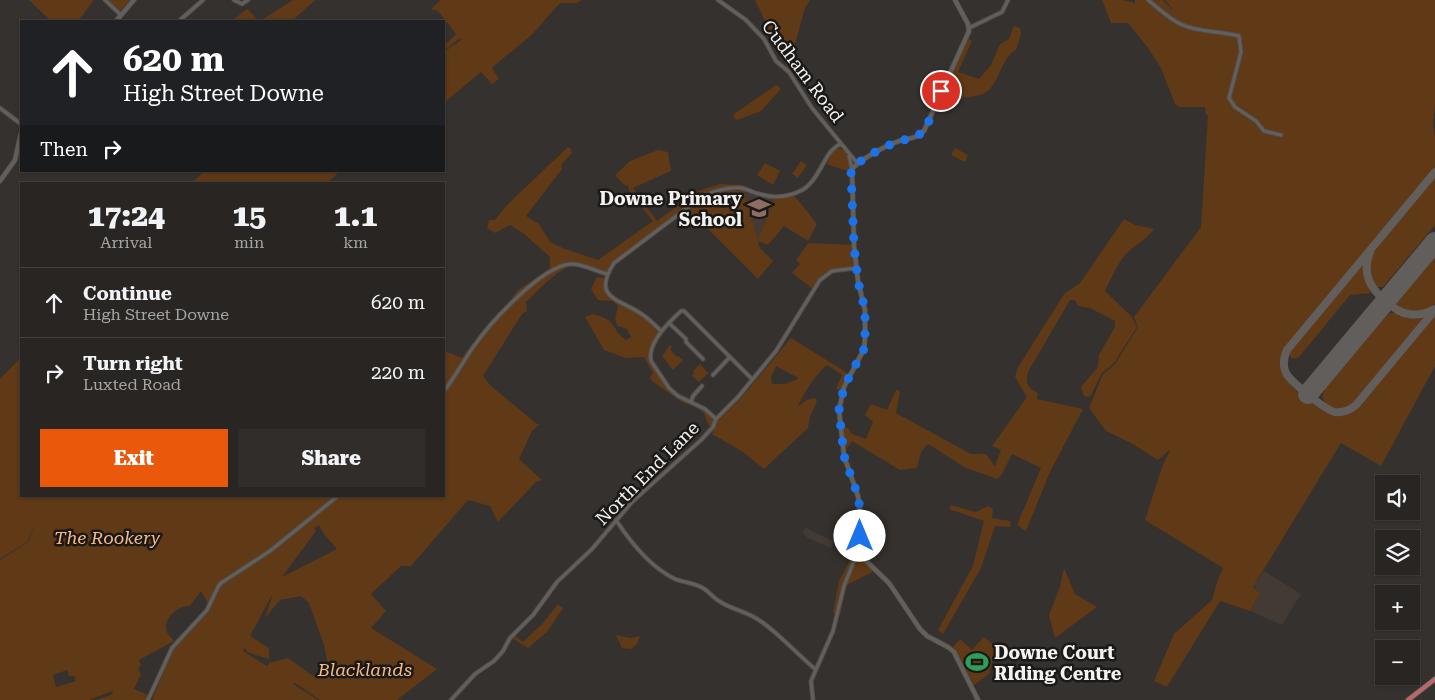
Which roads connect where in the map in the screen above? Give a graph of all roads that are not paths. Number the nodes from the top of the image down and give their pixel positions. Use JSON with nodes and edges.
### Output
{"nodes":[{"id":1,"x":105,"y":0,"type":"edge"},
{"id":2,"x":134,"y":0,"type":"edge"},
{"id":3,"x":203,"y":0,"type":"edge"},
{"id":4,"x":234,"y":0,"type":"edge"},
{"id":5,"x":248,"y":0,"type":"edge"},
{"id":6,"x":718,"y":0,"type":"edge"},
{"id":7,"x":955,"y":0,"type":"edge"},
{"id":8,"x":1008,"y":0,"type":"edge"},
{"id":9,"x":1148,"y":0,"type":"edge"},
{"id":10,"x":121,"y":15,"type":"junction"},
{"id":11,"x":117,"y":20,"type":"edge"},
{"id":12,"x":180,"y":20,"type":"edge"},
{"id":13,"x":969,"y":28,"type":"junction"},
{"id":14,"x":0,"y":108,"type":"edge"},
{"id":15,"x":20,"y":123,"type":"edge"},
{"id":16,"x":1280,"y":135,"type":"dead end"},
{"id":17,"x":20,"y":138,"type":"edge"},
{"id":18,"x":841,"y":144,"type":"junction"},
{"id":19,"x":848,"y":153,"type":"junction"},
{"id":20,"x":857,"y":163,"type":"junction"},
{"id":21,"x":852,"y":169,"type":"junction"},
{"id":22,"x":0,"y":180,"type":"edge"},
{"id":23,"x":856,"y":268,"type":"junction"},
{"id":24,"x":607,"y":274,"type":"junction"},
{"id":25,"x":669,"y":323,"type":"junction"},
{"id":26,"x":661,"y":331,"type":"junction"},
{"id":27,"x":730,"y":357,"type":"junction"},
{"id":28,"x":703,"y":359,"type":"dead end"},
{"id":29,"x":713,"y":375,"type":"dead end"},
{"id":30,"x":752,"y":379,"type":"junction"},
{"id":31,"x":702,"y":386,"type":"dead end"},
{"id":32,"x":445,"y":389,"type":"edge"},
{"id":33,"x":691,"y":402,"type":"junction"},
{"id":34,"x":716,"y":419,"type":"junction"},
{"id":35,"x":337,"y":497,"type":"edge"},
{"id":36,"x":616,"y":520,"type":"junction"},
{"id":37,"x":859,"y":550,"type":"junction"},
{"id":38,"x":862,"y":558,"type":"junction"},
{"id":39,"x":854,"y":561,"type":"junction"},
{"id":40,"x":815,"y":669,"type":"junction"},
{"id":41,"x":1435,"y":679,"type":"edge"},
{"id":42,"x":148,"y":700,"type":"edge"},
{"id":43,"x":451,"y":700,"type":"edge"},
{"id":44,"x":813,"y":700,"type":"edge"},
{"id":45,"x":978,"y":700,"type":"edge"},
{"id":46,"x":1408,"y":700,"type":"edge"}],
"edges":[{"from":1,"to":10,"type":"street"},
{"from":2,"to":10,"type":"street"},
{"from":3,"to":12,"type":"street"},
{"from":4,"to":5,"type":"street"},
{"from":6,"to":18,"type":"street","name":"Cudham Road"},
{"from":7,"to":13,"type":"street"},
{"from":8,"to":13,"type":"street"},
{"from":9,"to":16,"type":"street"},
{"from":10,"to":11,"type":"street"},
{"from":13,"to":20,"type":"street"},
{"from":14,"to":15,"type":"street"},
{"from":17,"to":22,"type":"street"},
{"from":18,"to":19,"type":"street","name":"Cudham Road"},
{"from":18,"to":24,"type":"street"},
{"from":19,"to":20,"type":"street","name":"Cudham Road"},
{"from":19,"to":21,"type":"street"},
{"from":20,"to":21,"type":"street"},
{"from":21,"to":23,"type":"street"},
{"from":23,"to":30,"type":"street","name":"North End Lane"},
{"from":23,"to":37,"type":"street"},
{"from":24,"to":26,"type":"street"},
{"from":24,"to":32,"type":"street"},
{"from":25,"to":26,"type":"street"},
{"from":25,"to":27,"type":"street"},
{"from":25,"to":28,"type":"street"},
{"from":26,"to":33,"type":"street"},
{"from":27,"to":29,"type":"street"},
{"from":27,"to":30,"type":"street"},
{"from":30,"to":34,"type":"street","name":"North End Lane"},
{"from":31,"to":33,"type":"street"},
{"from":33,"to":34,"type":"street"},
{"from":34,"to":36,"type":"street","name":"North End Lane"},
{"from":35,"to":42,"type":"street"},
{"from":36,"to":40,"type":"street"},
{"from":36,"to":43,"type":"street","name":"North End Lane"},
{"from":37,"to":38,"type":"street"},
{"from":37,"to":39,"type":"street"},
{"from":38,"to":39,"type":"street"},
{"from":38,"to":45,"type":"street"},
{"from":39,"to":40,"type":"street"},
{"from":40,"to":44,"type":"street"},
{"from":41,"to":46,"type":"main road"}]}
